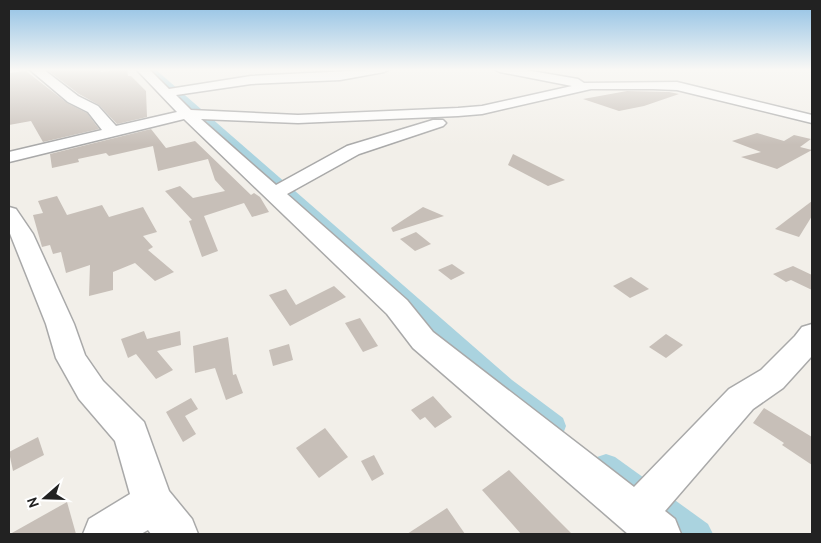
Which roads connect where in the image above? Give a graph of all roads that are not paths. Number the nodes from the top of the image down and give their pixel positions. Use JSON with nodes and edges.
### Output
{"nodes":[{"id":1,"x":68,"y":94,"type":"edge"},
{"id":2,"x":167,"y":94,"type":"edge"},
{"id":3,"x":550,"y":94,"type":"edge"},
{"id":4,"x":711,"y":94,"type":"edge"},
{"id":5,"x":482,"y":110,"type":"junction"},
{"id":6,"x":187,"y":114,"type":"junction"},
{"id":7,"x":812,"y":119,"type":"edge"},
{"id":8,"x":112,"y":132,"type":"junction"},
{"id":9,"x":9,"y":157,"type":"edge"},
{"id":10,"x":274,"y":194,"type":"junction"},
{"id":11,"x":9,"y":213,"type":"edge"},
{"id":12,"x":812,"y":334,"type":"edge"},
{"id":13,"x":153,"y":503,"type":"junction"},
{"id":14,"x":648,"y":524,"type":"edge"},
{"id":15,"x":104,"y":534,"type":"edge"},
{"id":16,"x":176,"y":534,"type":"edge"}],
"edges":[{"from":1,"to":8,"type":"street"},
{"from":2,"to":6,"type":"street"},
{"from":3,"to":5,"type":"street"},
{"from":4,"to":7,"type":"street"},
{"from":5,"to":6,"type":"street"},
{"from":5,"to":10,"type":"street"},
{"from":6,"to":8,"type":"street"},
{"from":6,"to":10,"type":"street"},
{"from":8,"to":9,"type":"street"},
{"from":10,"to":14,"type":"street"},
{"from":11,"to":13,"type":"street"},
{"from":12,"to":14,"type":"street"},
{"from":13,"to":15,"type":"street"},
{"from":13,"to":16,"type":"street"}]}
